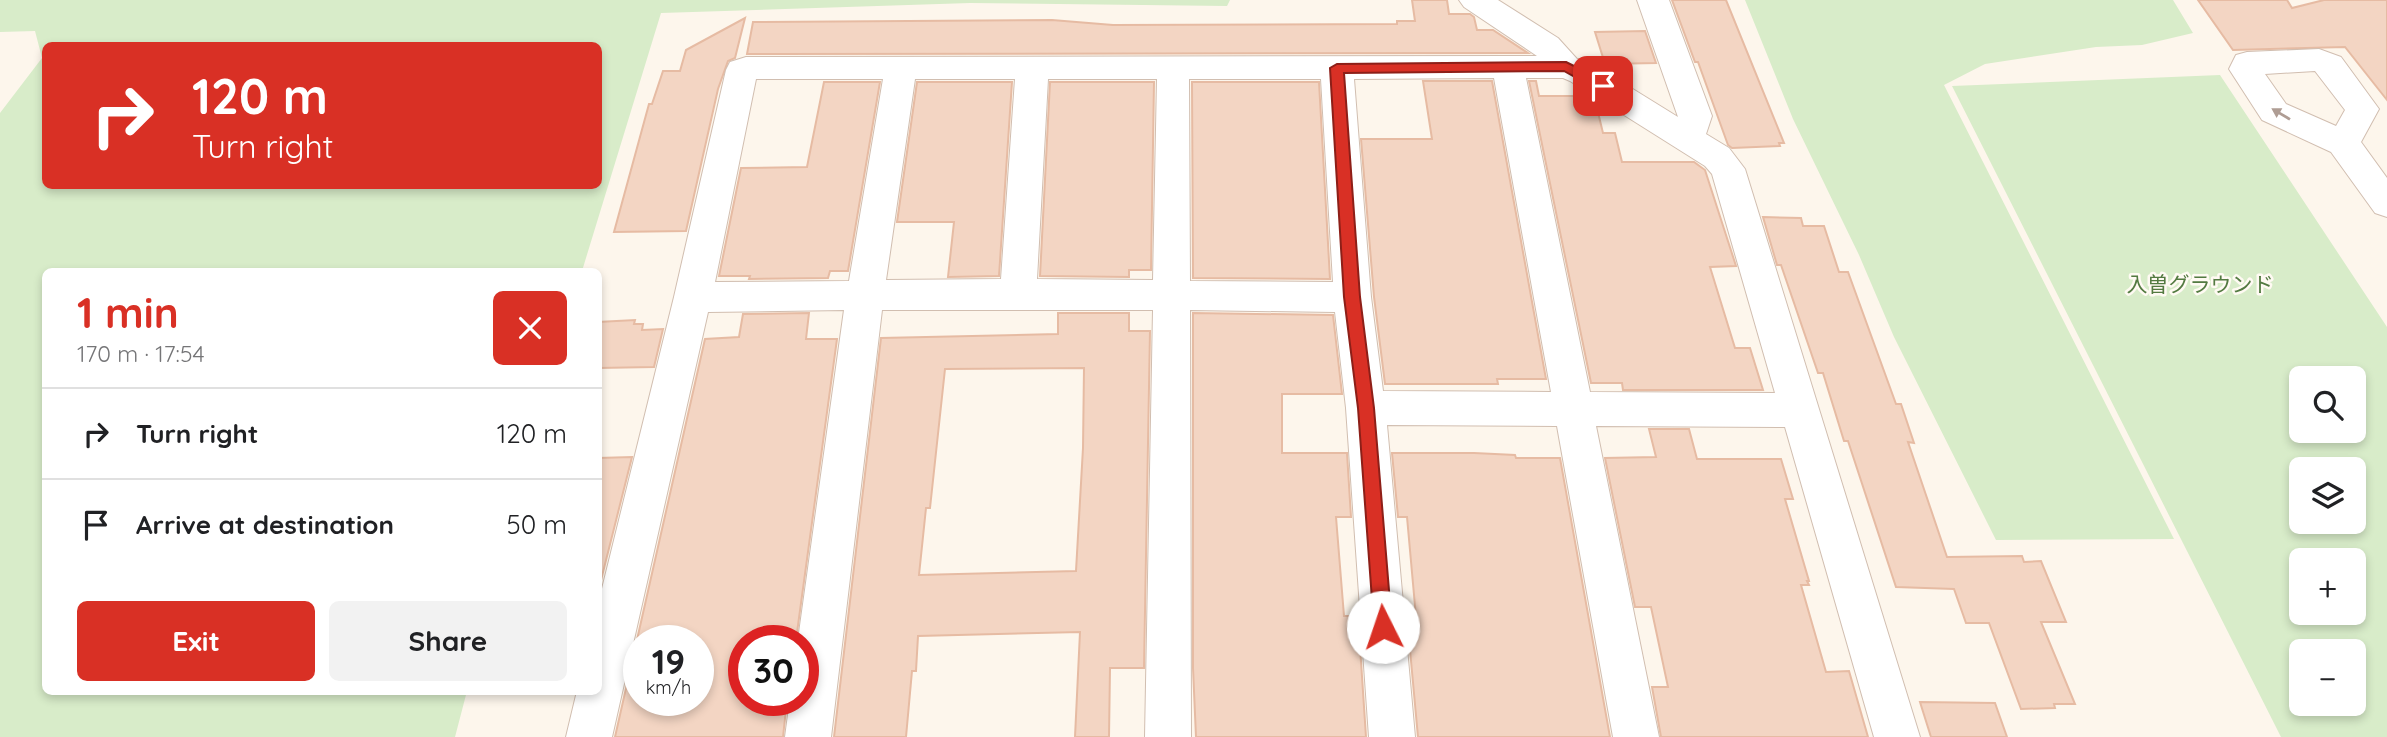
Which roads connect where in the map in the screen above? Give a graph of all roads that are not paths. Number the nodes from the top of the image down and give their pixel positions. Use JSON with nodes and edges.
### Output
{"nodes":[{"id":1,"x":1475,"y":0,"type":"edge"},
{"id":2,"x":1653,"y":0,"type":"edge"},
{"id":3,"x":1566,"y":66,"type":"junction"},
{"id":4,"x":901,"y":67,"type":"junction"},
{"id":5,"x":1032,"y":68,"type":"junction"},
{"id":6,"x":1173,"y":68,"type":"junction"},
{"id":7,"x":1337,"y":68,"type":"junction"},
{"id":8,"x":1508,"y":68,"type":"junction"},
{"id":9,"x":1688,"y":139,"type":"junction"},
{"id":10,"x":2343,"y":143,"type":"dead end"},
{"id":11,"x":2387,"y":204,"type":"edge"},
{"id":12,"x":1018,"y":294,"type":"junction"},
{"id":13,"x":865,"y":295,"type":"junction"},
{"id":14,"x":1172,"y":295,"type":"junction"},
{"id":15,"x":693,"y":297,"type":"junction"},
{"id":16,"x":1352,"y":297,"type":"junction"},
{"id":17,"x":1366,"y":408,"type":"junction"},
{"id":18,"x":1575,"y":410,"type":"junction"},
{"id":19,"x":1798,"y":410,"type":"junction"},
{"id":20,"x":602,"y":682,"type":"edge"},
{"id":21,"x":599,"y":695,"type":"edge"},
{"id":22,"x":589,"y":737,"type":"edge"},
{"id":23,"x":808,"y":737,"type":"edge"},
{"id":24,"x":1168,"y":737,"type":"edge"},
{"id":25,"x":1392,"y":737,"type":"edge"},
{"id":26,"x":1636,"y":737,"type":"edge"},
{"id":27,"x":1897,"y":737,"type":"edge"}],
"edges":[{"from":1,"to":3,"type":"street"},
{"from":2,"to":9,"type":"street"},
{"from":3,"to":8,"type":"street"},
{"from":3,"to":9,"type":"street"},
{"from":4,"to":5,"type":"street"},
{"from":4,"to":13,"type":"street"},
{"from":4,"to":15,"type":"street"},
{"from":5,"to":6,"type":"street"},
{"from":5,"to":12,"type":"street"},
{"from":6,"to":7,"type":"street"},
{"from":6,"to":14,"type":"street"},
{"from":7,"to":8,"type":"street"},
{"from":7,"to":16,"type":"street"},
{"from":8,"to":18,"type":"street"},
{"from":9,"to":19,"type":"street"},
{"from":10,"to":11,"type":"street"},
{"from":12,"to":13,"type":"street"},
{"from":12,"to":14,"type":"street"},
{"from":13,"to":15,"type":"street"},
{"from":13,"to":23,"type":"street"},
{"from":14,"to":16,"type":"street"},
{"from":14,"to":24,"type":"street"},
{"from":15,"to":20,"type":"street"},
{"from":16,"to":17,"type":"street"},
{"from":17,"to":18,"type":"street"},
{"from":17,"to":25,"type":"street"},
{"from":18,"to":19,"type":"street"},
{"from":18,"to":26,"type":"street"},
{"from":19,"to":27,"type":"street"},
{"from":21,"to":22,"type":"street"}]}
